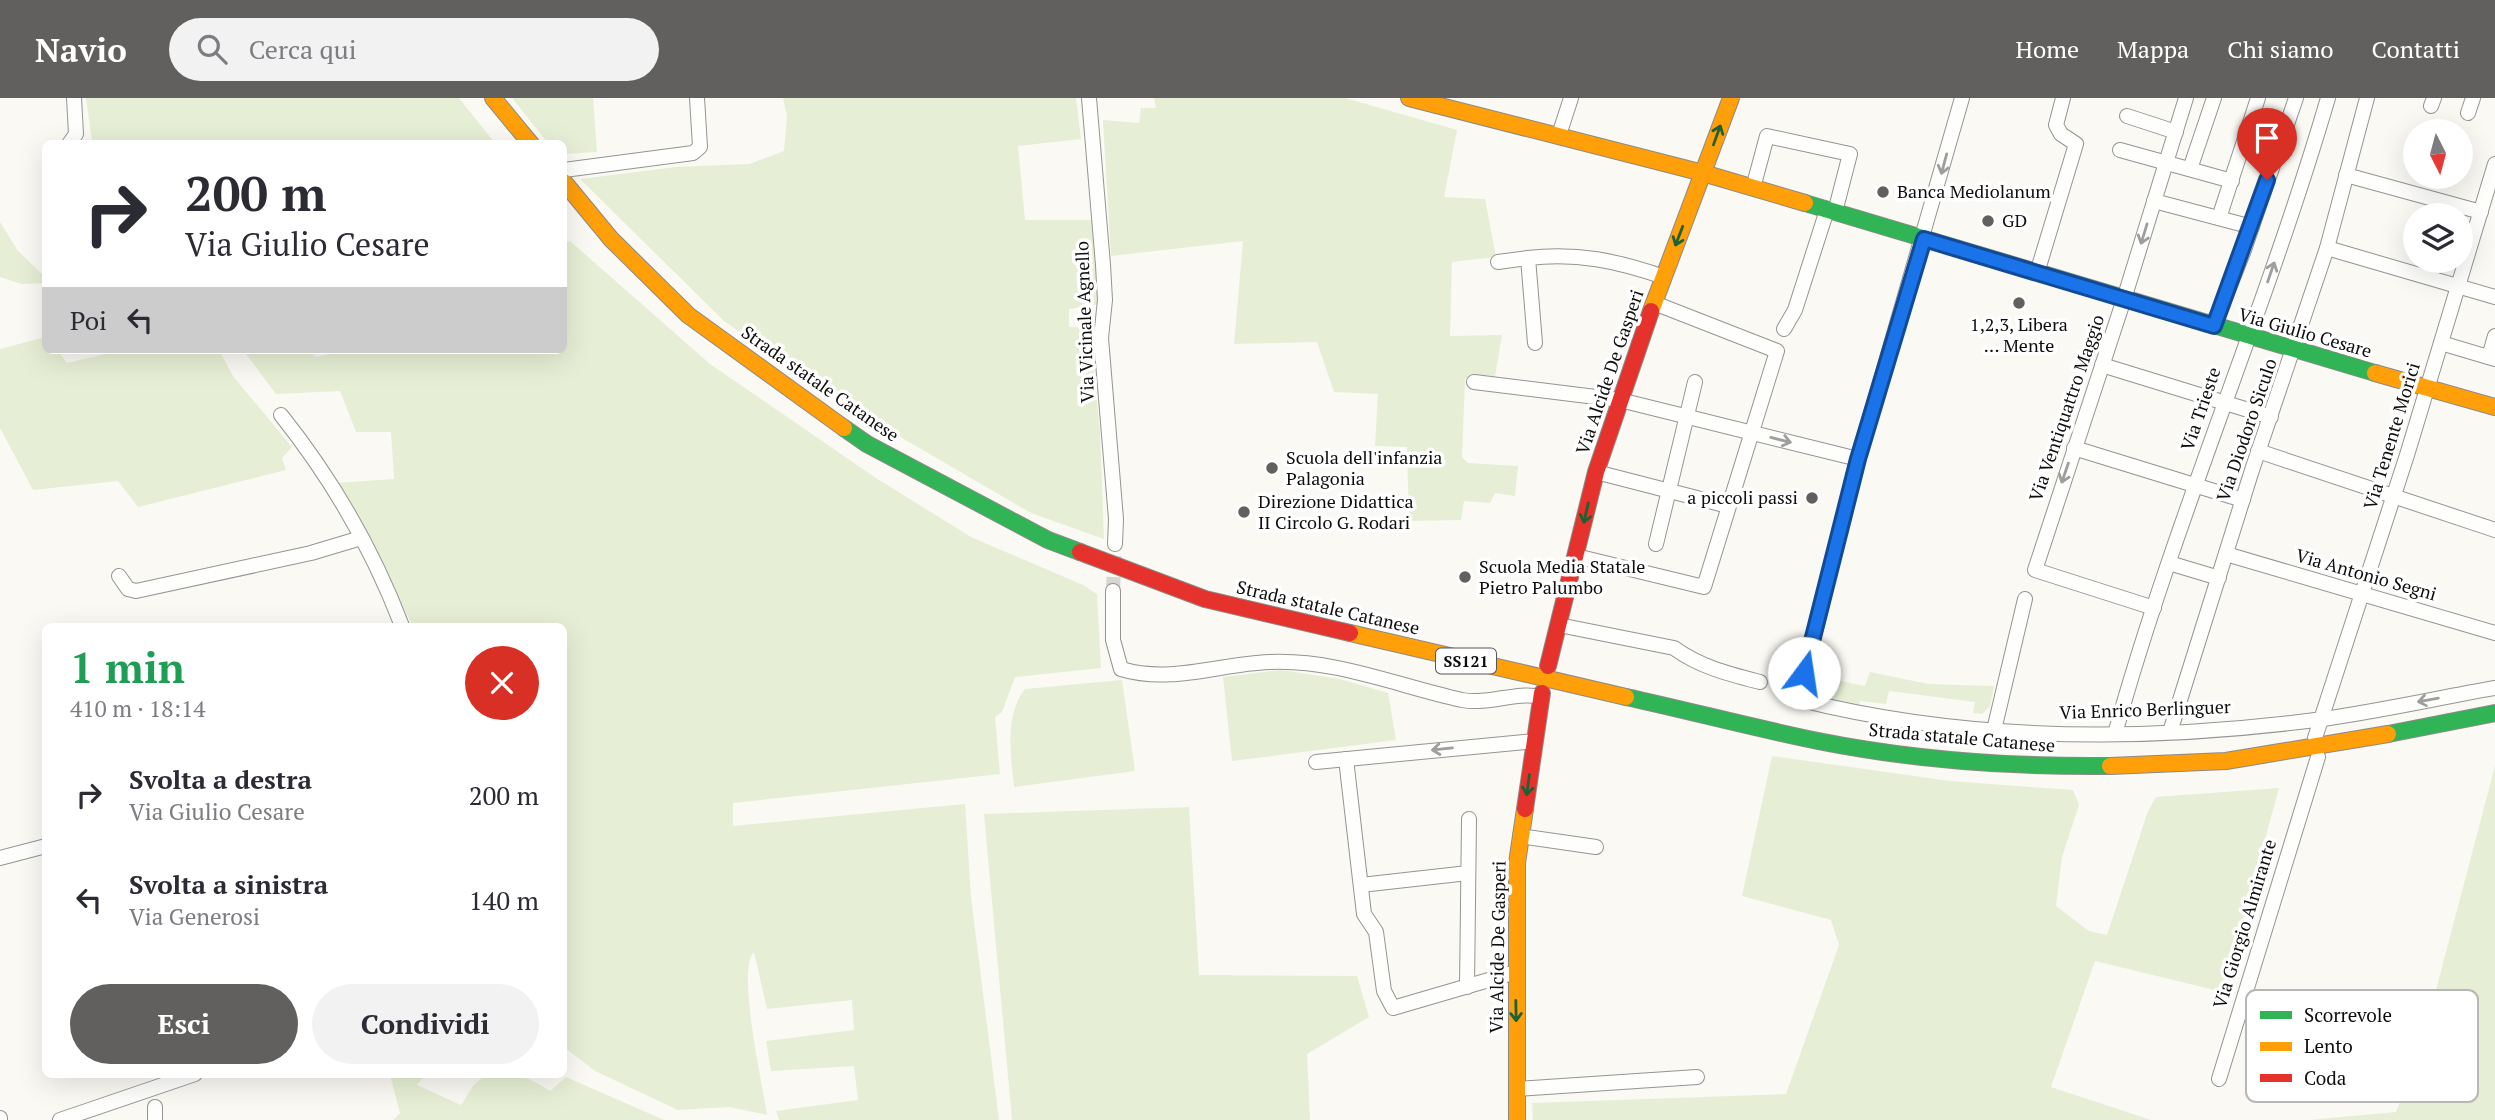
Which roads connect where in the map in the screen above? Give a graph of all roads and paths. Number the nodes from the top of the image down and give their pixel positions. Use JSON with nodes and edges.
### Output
{"nodes":[{"id":1,"x":74,"y":98,"type":"edge"},
{"id":2,"x":493,"y":98,"type":"edge"},
{"id":3,"x":697,"y":98,"type":"edge"},
{"id":4,"x":1089,"y":98,"type":"edge"},
{"id":5,"x":1409,"y":98,"type":"edge"},
{"id":6,"x":1571,"y":98,"type":"edge"},
{"id":7,"x":1731,"y":98,"type":"edge"},
{"id":8,"x":1962,"y":98,"type":"edge"},
{"id":9,"x":2063,"y":98,"type":"edge"},
{"id":10,"x":2186,"y":98,"type":"edge"},
{"id":11,"x":2214,"y":98,"type":"edge"},
{"id":12,"x":2258,"y":98,"type":"edge"},
{"id":13,"x":2295,"y":98,"type":"edge"},
{"id":14,"x":2328,"y":98,"type":"edge"},
{"id":15,"x":2367,"y":98,"type":"edge"},
{"id":16,"x":2473,"y":98,"type":"edge"},
{"id":17,"x":2468,"y":113,"type":"dead end"},
{"id":18,"x":2127,"y":116,"type":"dead end"},
{"id":19,"x":2176,"y":132,"type":"junction"},
{"id":20,"x":1559,"y":135,"type":"junction"},
{"id":21,"x":72,"y":140,"type":"edge"},
{"id":22,"x":528,"y":140,"type":"edge"},
{"id":23,"x":2120,"y":150,"type":"dead end"},
{"id":24,"x":2166,"y":162,"type":"junction"},
{"id":25,"x":2495,"y":164,"type":"edge"},
{"id":26,"x":2190,"y":169,"type":"junction"},
{"id":27,"x":567,"y":170,"type":"edge"},
{"id":28,"x":1703,"y":173,"type":"junction"},
{"id":29,"x":2346,"y":175,"type":"junction"},
{"id":30,"x":2231,"y":181,"type":"junction"},
{"id":31,"x":567,"y":186,"type":"edge"},
{"id":32,"x":1753,"y":188,"type":"junction"},
{"id":33,"x":2154,"y":201,"type":"junction"},
{"id":34,"x":1831,"y":211,"type":"junction"},
{"id":35,"x":2481,"y":212,"type":"junction"},
{"id":36,"x":2219,"y":218,"type":"junction"},
{"id":37,"x":2252,"y":227,"type":"junction"},
{"id":38,"x":1924,"y":239,"type":"junction"},
{"id":39,"x":2327,"y":248,"type":"junction"},
{"id":40,"x":1528,"y":258,"type":"junction"},
{"id":41,"x":1499,"y":262,"type":"dead end"},
{"id":42,"x":2037,"y":273,"type":"junction"},
{"id":43,"x":1664,"y":277,"type":"junction"},
{"id":44,"x":2458,"y":287,"type":"junction"},
{"id":45,"x":2495,"y":297,"type":"edge"},
{"id":46,"x":2124,"y":299,"type":"junction"},
{"id":47,"x":1654,"y":303,"type":"junction"},
{"id":48,"x":2214,"y":326,"type":"junction"},
{"id":49,"x":1784,"y":329,"type":"dead end"},
{"id":50,"x":2247,"y":336,"type":"junction"},
{"id":51,"x":2495,"y":336,"type":"edge"},
{"id":52,"x":1535,"y":343,"type":"dead end"},
{"id":53,"x":2441,"y":343,"type":"junction"},
{"id":54,"x":2294,"y":350,"type":"junction"},
{"id":55,"x":2492,"y":358,"type":"edge"},
{"id":56,"x":2102,"y":365,"type":"junction"},
{"id":57,"x":1474,"y":382,"type":"dead end"},
{"id":58,"x":1695,"y":382,"type":"dead end"},
{"id":59,"x":2427,"y":389,"type":"junction"},
{"id":60,"x":1619,"y":400,"type":"junction"},
{"id":61,"x":2224,"y":402,"type":"junction"},
{"id":62,"x":2495,"y":407,"type":"edge"},
{"id":63,"x":281,"y":415,"type":"dead end"},
{"id":64,"x":1687,"y":417,"type":"junction"},
{"id":65,"x":2271,"y":417,"type":"junction"},
{"id":66,"x":1749,"y":433,"type":"junction"},
{"id":67,"x":2074,"y":448,"type":"junction"},
{"id":68,"x":2258,"y":451,"type":"junction"},
{"id":69,"x":1858,"y":459,"type":"junction"},
{"id":70,"x":1596,"y":472,"type":"junction"},
{"id":71,"x":2195,"y":484,"type":"junction"},
{"id":72,"x":1669,"y":491,"type":"junction"},
{"id":73,"x":2395,"y":494,"type":"junction"},
{"id":74,"x":2243,"y":500,"type":"junction"},
{"id":75,"x":1728,"y":506,"type":"junction"},
{"id":76,"x":2495,"y":530,"type":"edge"},
{"id":77,"x":361,"y":538,"type":"junction"},
{"id":78,"x":1115,"y":544,"type":"tunnel mouth"},
{"id":79,"x":1657,"y":544,"type":"dead end"},
{"id":80,"x":2226,"y":554,"type":"junction"},
{"id":81,"x":1576,"y":556,"type":"junction"},
{"id":82,"x":2169,"y":563,"type":"junction"},
{"id":83,"x":119,"y":576,"type":"dead end"},
{"id":84,"x":2219,"y":578,"type":"junction"},
{"id":85,"x":1113,"y":590,"type":"tunnel mouth"},
{"id":86,"x":2362,"y":593,"type":"junction"},
{"id":87,"x":2025,"y":599,"type":"dead end"},
{"id":88,"x":2154,"y":608,"type":"junction"},
{"id":89,"x":401,"y":623,"type":"edge"},
{"id":90,"x":1559,"y":625,"type":"junction"},
{"id":91,"x":2495,"y":633,"type":"edge"},
{"id":92,"x":1548,"y":666,"type":"dead end"},
{"id":93,"x":1760,"y":682,"type":"dead end"},
{"id":94,"x":2495,"y":688,"type":"edge"},
{"id":95,"x":1541,"y":695,"type":"joint"},
{"id":96,"x":2495,"y":713,"type":"edge"},
{"id":97,"x":2323,"y":719,"type":"junction"},
{"id":98,"x":1994,"y":730,"type":"junction"},
{"id":99,"x":2170,"y":732,"type":"junction"},
{"id":100,"x":2115,"y":734,"type":"junction"},
{"id":101,"x":2319,"y":738,"type":"dead end"},
{"id":102,"x":1535,"y":741,"type":"junction"},
{"id":103,"x":2315,"y":757,"type":"dead end"},
{"id":104,"x":1346,"y":759,"type":"junction"},
{"id":105,"x":1316,"y":762,"type":"dead end"},
{"id":106,"x":1469,"y":819,"type":"dead end"},
{"id":107,"x":1521,"y":836,"type":"junction"},
{"id":108,"x":42,"y":847,"type":"edge"},
{"id":109,"x":1596,"y":847,"type":"dead end"},
{"id":110,"x":0,"y":858,"type":"edge"},
{"id":111,"x":1468,"y":873,"type":"junction"},
{"id":112,"x":1361,"y":885,"type":"junction"},
{"id":113,"x":1516,"y":972,"type":"junction"},
{"id":114,"x":1467,"y":987,"type":"junction"},
{"id":115,"x":1697,"y":1077,"type":"dead end"},
{"id":116,"x":186,"y":1078,"type":"edge"},
{"id":117,"x":2219,"y":1079,"type":"dead end"},
{"id":118,"x":1517,"y":1089,"type":"junction"},
{"id":119,"x":60,"y":1120,"type":"edge"},
{"id":120,"x":1517,"y":1120,"type":"edge"}],
"edges":[{"from":1,"to":21,"type":"street"},
{"from":2,"to":22,"type":"street"},
{"from":3,"to":27,"type":"street"},
{"from":4,"to":78,"type":"street","name":"Via Vicinale Agnello"},
{"from":5,"to":20,"type":"street","name":"Via Giulio Cesare"},
{"from":6,"to":20,"type":"street"},
{"from":28,"to":7,"type":"street","name":"Via Alcide De Gasperi","one_way":true},
{"from":8,"to":38,"type":"street","one_way":true},
{"from":9,"to":42,"type":"street"},
{"from":10,"to":19,"type":"street","name":"Via Ventiquattro Maggio"},
{"from":11,"to":26,"type":"street"},
{"from":12,"to":30,"type":"street"},
{"from":13,"to":37,"type":"street"},
{"from":50,"to":14,"type":"street","name":"Via Trieste","one_way":true},
{"from":15,"to":29,"type":"street","name":"Via Diodoro Siculo"},
{"from":16,"to":17,"type":"street"},
{"from":18,"to":19,"type":"street"},
{"from":19,"to":24,"type":"street","name":"Via Ventiquattro Maggio"},
{"from":20,"to":28,"type":"street","name":"Via Giulio Cesare"},
{"from":23,"to":24,"type":"street"},
{"from":24,"to":26,"type":"street"},
{"from":24,"to":33,"type":"street","name":"Via Ventiquattro Maggio"},
{"from":25,"to":35,"type":"street","name":"Via Tenente Morici"},
{"from":26,"to":30,"type":"street"},
{"from":28,"to":32,"type":"street","name":"Via Giulio Cesare"},
{"from":28,"to":43,"type":"street","name":"Via Alcide De Gasperi","one_way":true},
{"from":29,"to":35,"type":"street"},
{"from":29,"to":39,"type":"street","name":"Via Diodoro Siculo"},
{"from":30,"to":36,"type":"street"},
{"from":31,"to":96,"type":"street","name":"Strada statale Catanese","number":"SS121"},
{"from":32,"to":34,"type":"street","name":"Via Giulio Cesare"},
{"from":32,"to":34,"type":"street"},
{"from":33,"to":36,"type":"street"},
{"from":33,"to":46,"type":"street","name":"Via Ventiquattro Maggio","one_way":true},
{"from":34,"to":38,"type":"street","name":"Via Giulio Cesare"},
{"from":34,"to":49,"type":"street"},
{"from":35,"to":44,"type":"street","name":"Via Tenente Morici"},
{"from":36,"to":37,"type":"street"},
{"from":37,"to":48,"type":"street"},
{"from":38,"to":42,"type":"street","name":"Via Giulio Cesare"},
{"from":38,"to":69,"type":"street"},
{"from":39,"to":44,"type":"street"},
{"from":39,"to":54,"type":"street","name":"Via Diodoro Siculo"},
{"from":40,"to":41,"type":"street"},
{"from":40,"to":43,"type":"street"},
{"from":40,"to":52,"type":"street"},
{"from":42,"to":46,"type":"street","name":"Via Giulio Cesare"},
{"from":43,"to":47,"type":"street","name":"Via Alcide De Gasperi"},
{"from":44,"to":45,"type":"street"},
{"from":44,"to":53,"type":"street","name":"Via Tenente Morici"},
{"from":46,"to":48,"type":"street","name":"Via Giulio Cesare"},
{"from":46,"to":56,"type":"street","name":"Via Ventiquattro Maggio"},
{"from":47,"to":60,"type":"street","name":"Via Alcide De Gasperi"},
{"from":47,"to":66,"type":"street"},
{"from":48,"to":50,"type":"street","name":"Via Giulio Cesare"},
{"from":50,"to":54,"type":"street","name":"Via Giulio Cesare"},
{"from":50,"to":61,"type":"street","name":"Via Trieste"},
{"from":51,"to":55,"type":"street"},
{"from":53,"to":55,"type":"street"},
{"from":53,"to":59,"type":"street","name":"Via Tenente Morici"},
{"from":54,"to":59,"type":"street","name":"Via Giulio Cesare"},
{"from":54,"to":65,"type":"street","name":"Via Diodoro Siculo"},
{"from":56,"to":61,"type":"street"},
{"from":56,"to":67,"type":"street","name":"Via Ventiquattro Maggio"},
{"from":57,"to":60,"type":"street"},
{"from":58,"to":64,"type":"street"},
{"from":59,"to":62,"type":"street","name":"Via Giulio Cesare"},
{"from":59,"to":73,"type":"street","name":"Via Tenente Morici"},
{"from":60,"to":64,"type":"street"},
{"from":60,"to":70,"type":"street","name":"Via Alcide De Gasperi"},
{"from":61,"to":65,"type":"street"},
{"from":61,"to":71,"type":"street","name":"Via Trieste"},
{"from":63,"to":77,"type":"street"},
{"from":64,"to":66,"type":"street"},
{"from":64,"to":72,"type":"street"},
{"from":65,"to":68,"type":"street","name":"Via Diodoro Siculo"},
{"from":66,"to":69,"type":"street","one_way":true},
{"from":66,"to":75,"type":"street"},
{"from":67,"to":71,"type":"street"},
{"from":67,"to":88,"type":"street","name":"Via Ventiquattro Maggio","one_way":true},
{"from":68,"to":73,"type":"street"},
{"from":68,"to":74,"type":"street","name":"Via Diodoro Siculo"},
{"from":69,"to":98,"type":"street","name":"Via Enrico Berlinguer"},
{"from":70,"to":72,"type":"street"},
{"from":70,"to":81,"type":"street","name":"Via Alcide De Gasperi","one_way":true},
{"from":71,"to":74,"type":"street"},
{"from":71,"to":82,"type":"street","name":"Via Trieste"},
{"from":72,"to":75,"type":"street"},
{"from":72,"to":79,"type":"street"},
{"from":73,"to":76,"type":"street"},
{"from":73,"to":86,"type":"street","name":"Via Tenente Morici"},
{"from":74,"to":80,"type":"street","name":"Via Diodoro Siculo"},
{"from":75,"to":81,"type":"street"},
{"from":77,"to":83,"type":"street"},
{"from":77,"to":89,"type":"street"},
{"from":80,"to":84,"type":"street","name":"Via Diodoro Siculo"},
{"from":80,"to":86,"type":"street","name":"Via Antonio Segni"},
{"from":81,"to":90,"type":"street","name":"Via Alcide De Gasperi"},
{"from":82,"to":84,"type":"street"},
{"from":82,"to":88,"type":"street","name":"Via Trieste"},
{"from":84,"to":99,"type":"street","name":"Via Diodoro Siculo"},
{"from":85,"to":95,"type":"street"},
{"from":86,"to":91,"type":"street","name":"Via Antonio Segni"},
{"from":86,"to":97,"type":"street","name":"Via Tenente Morici"},
{"from":87,"to":98,"type":"street"},
{"from":88,"to":100,"type":"street","name":"Via Trieste"},
{"from":90,"to":92,"type":"street","name":"Via Alcide De Gasperi"},
{"from":90,"to":93,"type":"street"},
{"from":94,"to":97,"type":"street","name":"Via Enrico Berlinguer","one_way":true},
{"from":95,"to":102,"type":"street","name":"Via Alcide De Gasperi"},
{"from":97,"to":99,"type":"street","name":"Via Enrico Berlinguer"},
{"from":97,"to":101,"type":"street","name":"Via Tenente Morici"},
{"from":98,"to":100,"type":"street","name":"Via Enrico Berlinguer"},
{"from":99,"to":100,"type":"street","name":"Via Enrico Berlinguer"},
{"from":102,"to":104,"type":"street","one_way":true},
{"from":102,"to":107,"type":"street","name":"Via Alcide De Gasperi","one_way":true},
{"from":103,"to":117,"type":"street","name":"Via Giorgio Almirante"},
{"from":104,"to":105,"type":"street"},
{"from":104,"to":112,"type":"street"},
{"from":106,"to":111,"type":"street"},
{"from":107,"to":109,"type":"street"},
{"from":107,"to":113,"type":"street","name":"Via Alcide De Gasperi"},
{"from":108,"to":110,"type":"street"},
{"from":111,"to":112,"type":"street"},
{"from":111,"to":114,"type":"street"},
{"from":112,"to":114,"type":"street"},
{"from":113,"to":114,"type":"street"},
{"from":113,"to":118,"type":"street","name":"Via Alcide De Gasperi","one_way":true},
{"from":115,"to":118,"type":"street"},
{"from":116,"to":119,"type":"street"},
{"from":118,"to":120,"type":"street","name":"Via Alcide De Gasperi"}]}
